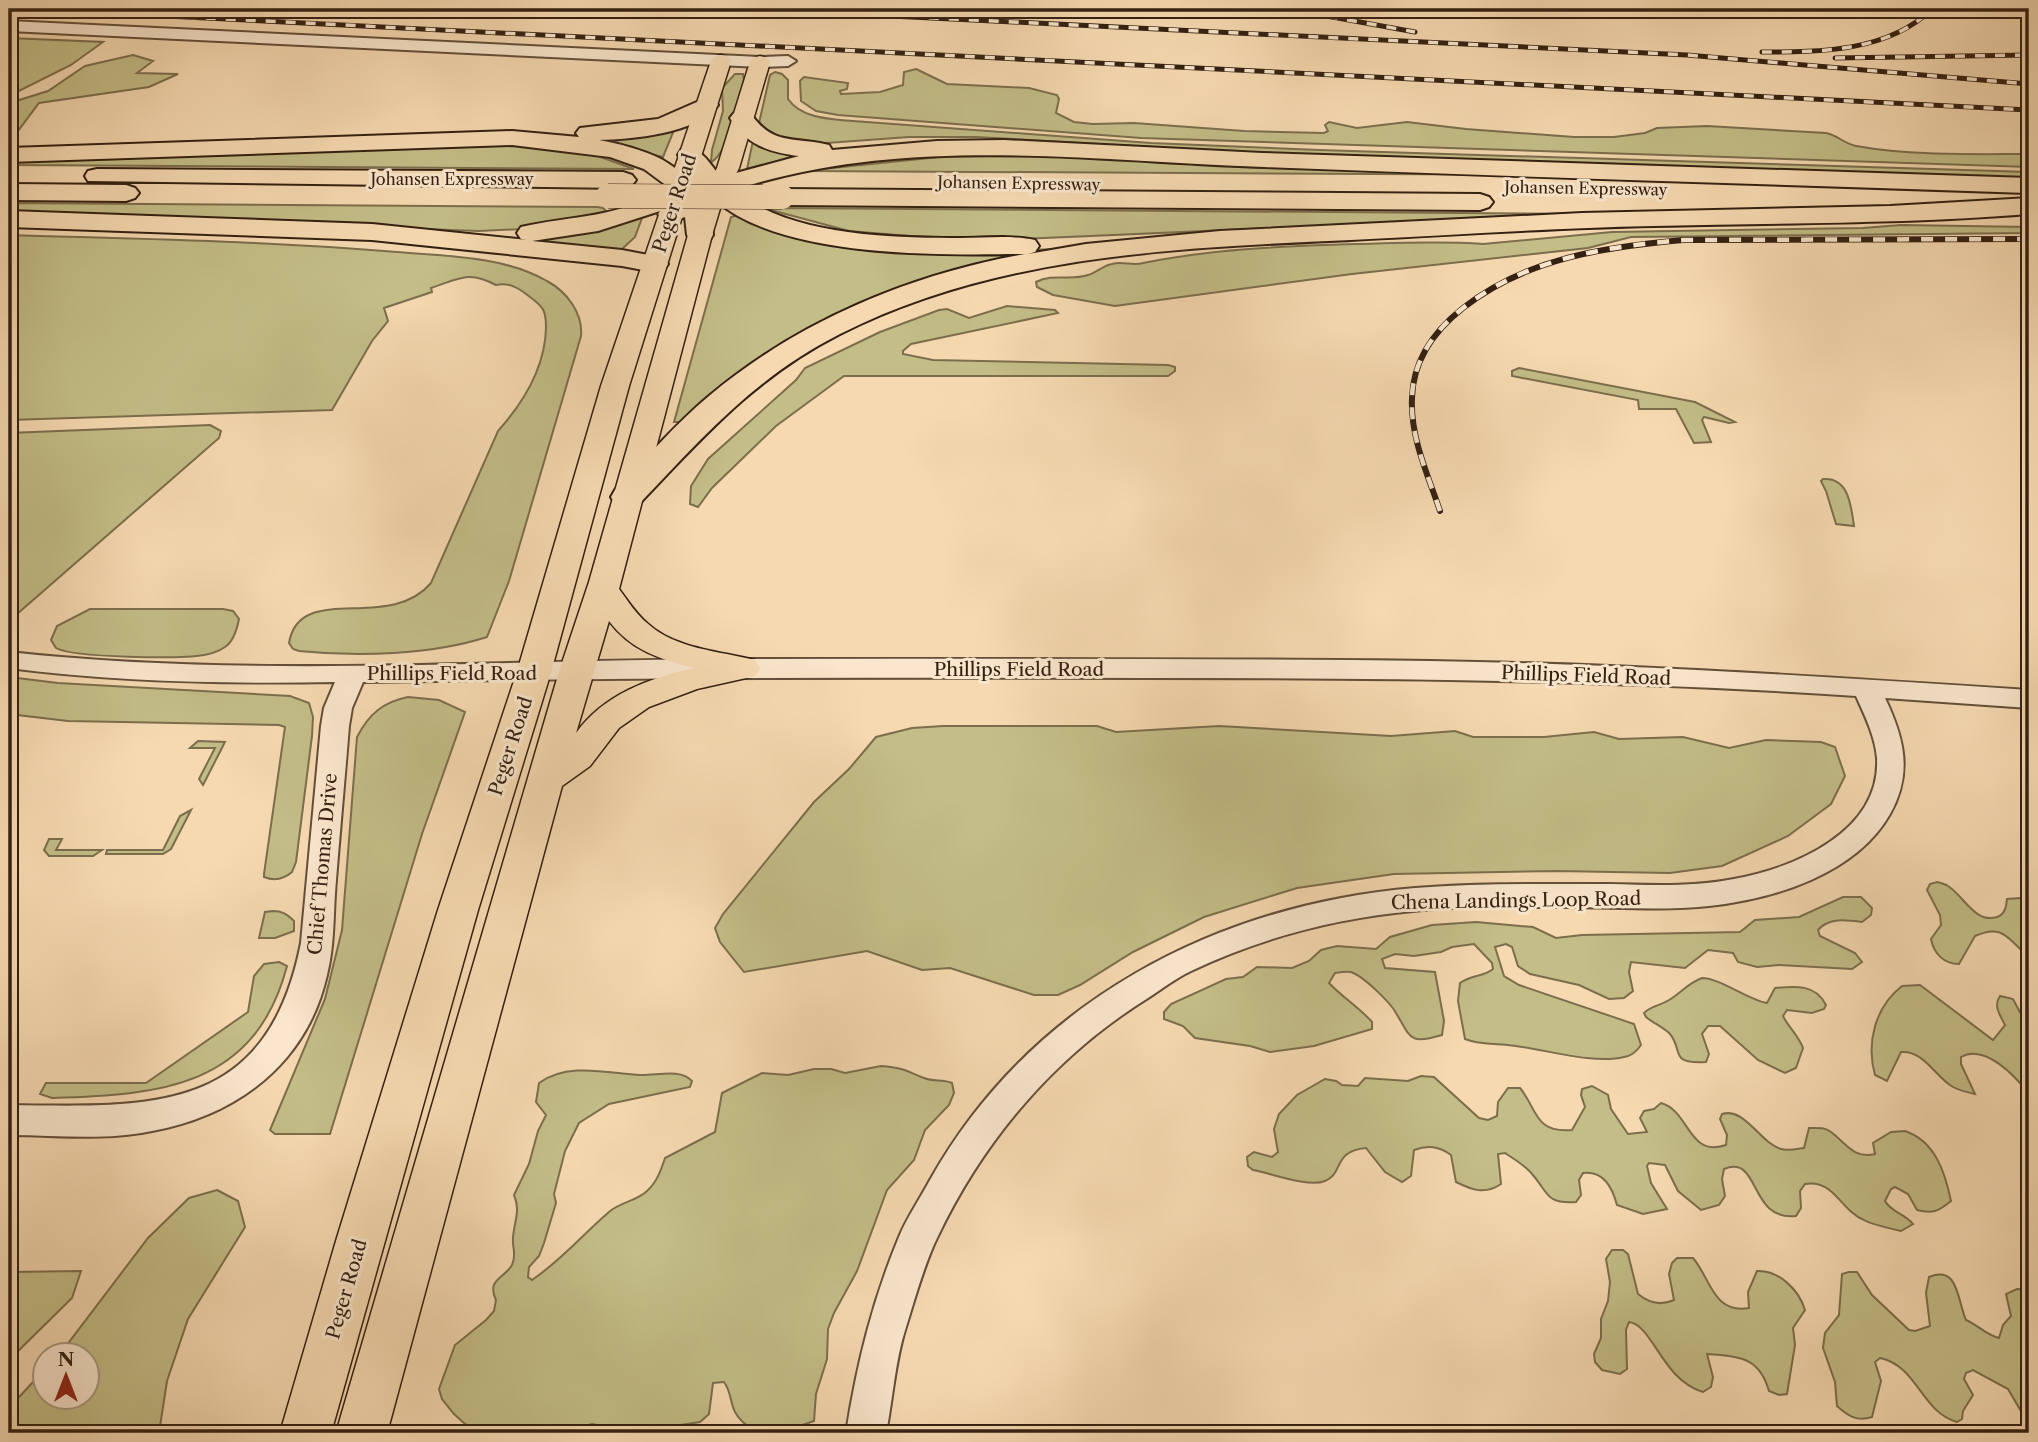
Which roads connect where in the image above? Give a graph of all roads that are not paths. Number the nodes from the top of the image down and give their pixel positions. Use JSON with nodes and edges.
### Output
{"nodes":[{"id":1,"x":9,"y":26,"type":"edge"},
{"id":2,"x":721,"y":61,"type":"junction"},
{"id":3,"x":788,"y":61,"type":"dead end"},
{"id":4,"x":760,"y":62,"type":"junction"},
{"id":5,"x":706,"y":105,"type":"junction"},
{"id":6,"x":742,"y":118,"type":"junction"},
{"id":7,"x":512,"y":138,"type":"junction"},
{"id":8,"x":1004,"y":147,"type":"junction"},
{"id":9,"x":733,"y":153,"type":"joint"},
{"id":10,"x":9,"y":155,"type":"edge"},
{"id":11,"x":9,"y":176,"type":"edge"},
{"id":12,"x":698,"y":180,"type":"junction"},
{"id":13,"x":2029,"y":187,"type":"edge"},
{"id":14,"x":615,"y":188,"type":"junction"},
{"id":15,"x":789,"y":189,"type":"junction"},
{"id":16,"x":9,"y":192,"type":"edge"},
{"id":17,"x":2029,"y":205,"type":"edge"},
{"id":18,"x":671,"y":214,"type":"joint"},
{"id":19,"x":9,"y":219,"type":"edge"},
{"id":20,"x":402,"y":234,"type":"junction"},
{"id":21,"x":699,"y":235,"type":"joint"},
{"id":22,"x":1234,"y":237,"type":"junction"},
{"id":23,"x":654,"y":264,"type":"junction"},
{"id":24,"x":627,"y":497,"type":"junction"},
{"id":25,"x":602,"y":590,"type":"junction"},
{"id":26,"x":9,"y":660,"type":"edge"},
{"id":27,"x":743,"y":668,"type":"junction"},
{"id":28,"x":534,"y":672,"type":"junction"},
{"id":29,"x":576,"y":672,"type":"junction"},
{"id":30,"x":353,"y":673,"type":"junction"},
{"id":31,"x":1866,"y":688,"type":"junction"},
{"id":32,"x":2029,"y":699,"type":"edge"},
{"id":33,"x":546,"y":780,"type":"junction"},
{"id":34,"x":9,"y":1120,"type":"edge"},
{"id":35,"x":305,"y":1433,"type":"edge"},
{"id":36,"x":361,"y":1433,"type":"edge"},
{"id":37,"x":866,"y":1433,"type":"edge"}],
"edges":[{"from":1,"to":2,"type":"street"},
{"from":2,"to":4,"type":"street"},
{"from":2,"to":5,"type":"main road","name":"Peger Road"},
{"from":3,"to":4,"type":"street"},
{"from":4,"to":6,"type":"main road"},
{"from":5,"to":7,"type":"highway"},
{"from":5,"to":12,"type":"main road","name":"Peger Road"},
{"from":6,"to":8,"type":"highway"},
{"from":6,"to":9,"type":"main road"},
{"from":7,"to":10,"type":"highway"},
{"from":7,"to":12,"type":"highway"},
{"from":8,"to":12,"type":"highway"},
{"from":8,"to":13,"type":"highway"},
{"from":9,"to":12,"type":"highway"},
{"from":11,"to":14,"type":"highway","name":"Johansen Expressway"},
{"from":12,"to":18,"type":"highway"},
{"from":12,"to":20,"type":"highway"},
{"from":12,"to":21,"type":"highway"},
{"from":12,"to":22,"type":"highway"},
{"from":13,"to":15,"type":"highway","name":"Johansen Expressway"},
{"from":14,"to":15,"type":"highway","name":"Johansen Expressway","bridge":true},
{"from":14,"to":16,"type":"highway","name":"Johansen Expressway"},
{"from":15,"to":17,"type":"highway","name":"Johansen Expressway"},
{"from":17,"to":22,"type":"highway"},
{"from":18,"to":23,"type":"main road","name":"Peger Road"},
{"from":19,"to":20,"type":"highway"},
{"from":20,"to":23,"type":"highway"},
{"from":21,"to":24,"type":"main road","name":"Peger Road"},
{"from":22,"to":24,"type":"highway"},
{"from":23,"to":28,"type":"main road","name":"Peger Road"},
{"from":24,"to":25,"type":"main road","name":"Peger Road"},
{"from":25,"to":27,"type":"main road"},
{"from":25,"to":29,"type":"main road","name":"Peger Road"},
{"from":26,"to":30,"type":"street","name":"Phillips Field Road"},
{"from":27,"to":29,"type":"street","name":"Phillips Field Road"},
{"from":27,"to":31,"type":"street","name":"Phillips Field Road"},
{"from":27,"to":33,"type":"main road"},
{"from":28,"to":29,"type":"street","name":"Phillips Field Road"},
{"from":28,"to":30,"type":"street","name":"Phillips Field Road"},
{"from":28,"to":35,"type":"main road","name":"Peger Road"},
{"from":29,"to":33,"type":"main road","name":"Peger Road"},
{"from":30,"to":34,"type":"street","name":"Chief Thomas Drive"},
{"from":31,"to":32,"type":"street","name":"Phillips Field Road"},
{"from":31,"to":37,"type":"street","name":"Chena Landings Loop Road"},
{"from":33,"to":36,"type":"main road","name":"Peger Road"}]}
